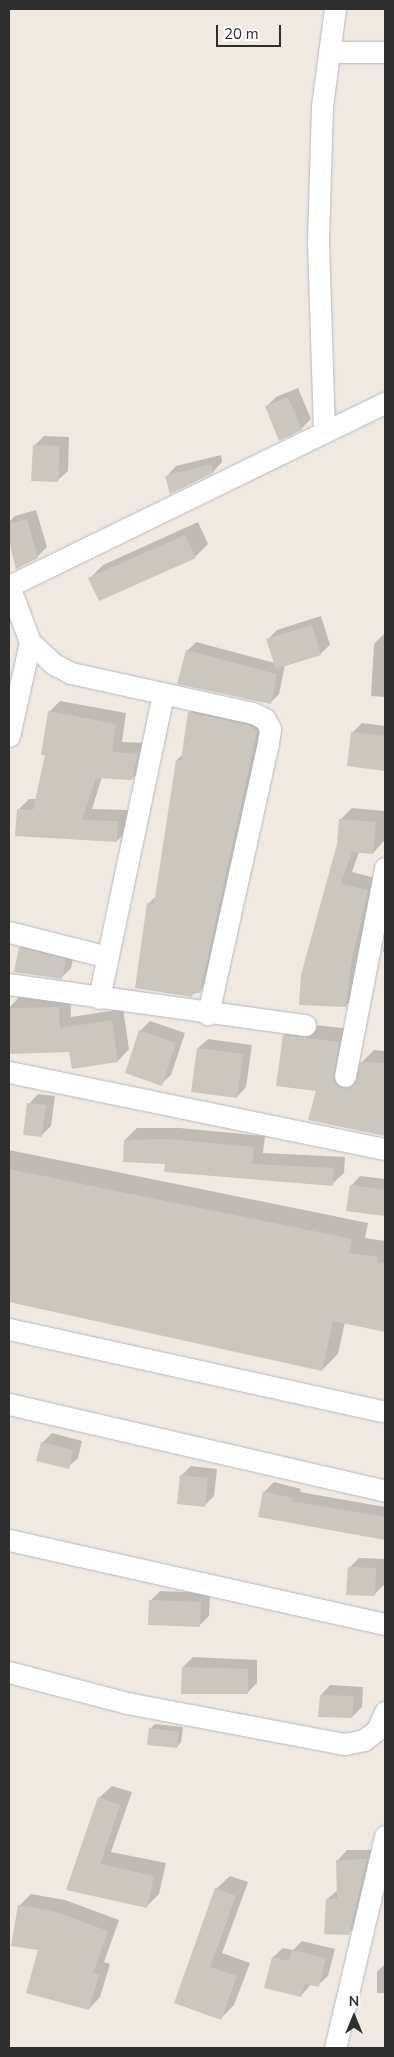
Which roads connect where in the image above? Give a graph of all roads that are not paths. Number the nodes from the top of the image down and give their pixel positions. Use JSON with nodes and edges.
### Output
{"nodes":[{"id":1,"x":335,"y":9,"type":"edge"},
{"id":2,"x":329,"y":52,"type":"junction"},
{"id":3,"x":385,"y":52,"type":"edge"},
{"id":4,"x":385,"y":403,"type":"edge"},
{"id":5,"x":324,"y":432,"type":"junction"},
{"id":6,"x":9,"y":586,"type":"edge"},
{"id":7,"x":30,"y":642,"type":"junction"},
{"id":8,"x":163,"y":694,"type":"junction"},
{"id":9,"x":9,"y":736,"type":"edge"},
{"id":10,"x":385,"y":868,"type":"edge"},
{"id":11,"x":9,"y":932,"type":"edge"},
{"id":12,"x":108,"y":957,"type":"junction"},
{"id":13,"x":9,"y":984,"type":"edge"},
{"id":14,"x":99,"y":998,"type":"junction"},
{"id":15,"x":208,"y":1014,"type":"junction"},
{"id":16,"x":305,"y":1025,"type":"dead end"},
{"id":17,"x":9,"y":1072,"type":"edge"},
{"id":18,"x":345,"y":1076,"type":"dead end"},
{"id":19,"x":385,"y":1149,"type":"edge"},
{"id":20,"x":9,"y":1329,"type":"edge"},
{"id":21,"x":9,"y":1404,"type":"edge"},
{"id":22,"x":385,"y":1412,"type":"edge"},
{"id":23,"x":385,"y":1491,"type":"edge"},
{"id":24,"x":9,"y":1540,"type":"edge"},
{"id":25,"x":385,"y":1624,"type":"edge"},
{"id":26,"x":9,"y":1672,"type":"edge"},
{"id":27,"x":385,"y":1712,"type":"edge"},
{"id":28,"x":385,"y":1836,"type":"edge"},
{"id":29,"x":335,"y":2048,"type":"edge"}],
"edges":[{"from":1,"to":2,"type":"street"},
{"from":2,"to":3,"type":"street"},
{"from":2,"to":5,"type":"street"},
{"from":4,"to":5,"type":"street"},
{"from":5,"to":6,"type":"street"},
{"from":6,"to":7,"type":"street"},
{"from":7,"to":8,"type":"street"},
{"from":7,"to":9,"type":"street"},
{"from":8,"to":12,"type":"street"},
{"from":8,"to":15,"type":"street"},
{"from":10,"to":18,"type":"street"},
{"from":11,"to":12,"type":"street"},
{"from":12,"to":14,"type":"street"},
{"from":13,"to":14,"type":"street"},
{"from":14,"to":15,"type":"street"},
{"from":15,"to":16,"type":"street"},
{"from":17,"to":19,"type":"street"},
{"from":20,"to":22,"type":"street"},
{"from":21,"to":23,"type":"street"},
{"from":24,"to":25,"type":"street"},
{"from":26,"to":27,"type":"street"},
{"from":28,"to":29,"type":"street"}]}
